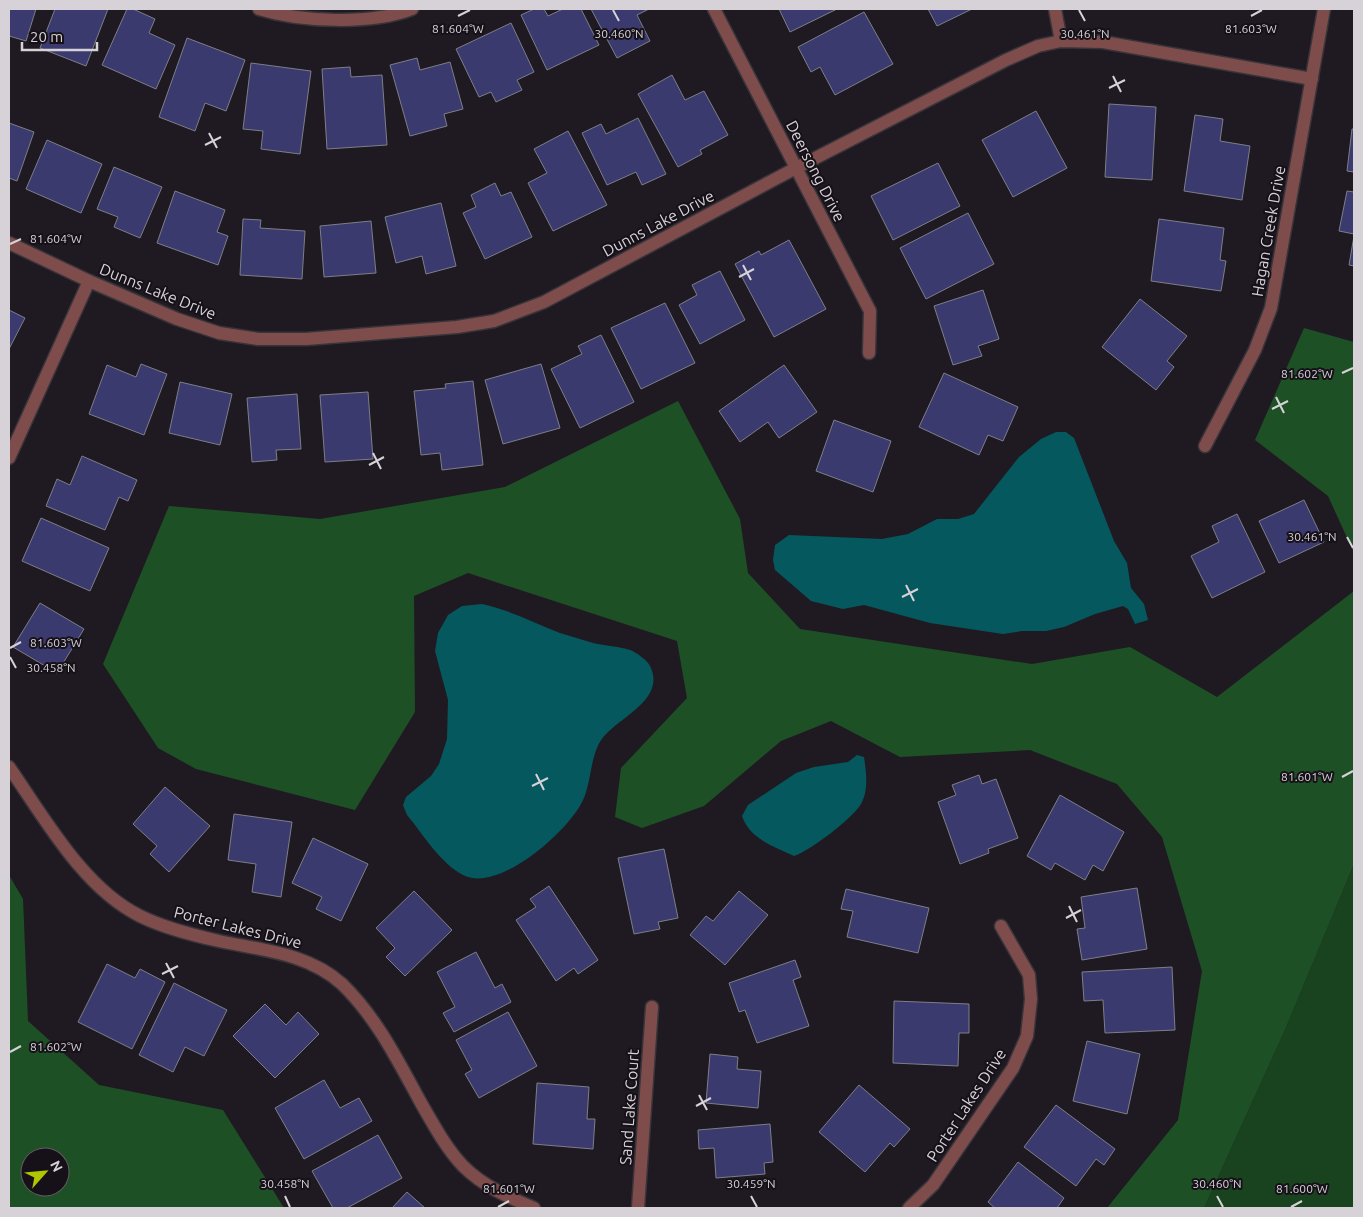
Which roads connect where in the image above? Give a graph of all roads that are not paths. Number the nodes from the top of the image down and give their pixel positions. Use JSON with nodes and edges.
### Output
{"nodes":[{"id":1,"x":260,"y":9,"type":"edge"},
{"id":2,"x":412,"y":9,"type":"edge"},
{"id":3,"x":714,"y":9,"type":"edge"},
{"id":4,"x":1055,"y":9,"type":"edge"},
{"id":5,"x":1324,"y":9,"type":"edge"},
{"id":6,"x":1061,"y":41,"type":"junction"},
{"id":7,"x":1312,"y":79,"type":"junction"},
{"id":8,"x":796,"y":168,"type":"junction"},
{"id":9,"x":9,"y":243,"type":"edge"},
{"id":10,"x":89,"y":281,"type":"junction"},
{"id":11,"x":869,"y":353,"type":"dead end"},
{"id":12,"x":1205,"y":446,"type":"dead end"},
{"id":13,"x":9,"y":458,"type":"edge"},
{"id":14,"x":9,"y":767,"type":"edge"},
{"id":15,"x":1001,"y":926,"type":"dead end"},
{"id":16,"x":652,"y":1007,"type":"dead end"},
{"id":17,"x":534,"y":1208,"type":"edge"},
{"id":18,"x":638,"y":1208,"type":"edge"},
{"id":19,"x":909,"y":1208,"type":"edge"}],
"edges":[{"from":1,"to":2,"type":"street"},
{"from":3,"to":8,"type":"street","name":"Deersong Drive"},
{"from":4,"to":6,"type":"street"},
{"from":5,"to":7,"type":"street","name":"Hagan Creek Drive"},
{"from":6,"to":7,"type":"street","name":"Dunns Lake Drive"},
{"from":6,"to":8,"type":"street","name":"Dunns Lake Drive"},
{"from":7,"to":12,"type":"street","name":"Hagan Creek Drive"},
{"from":8,"to":10,"type":"street","name":"Dunns Lake Drive"},
{"from":8,"to":11,"type":"street","name":"Deersong Drive"},
{"from":9,"to":10,"type":"street","name":"Dunns Lake Drive"},
{"from":10,"to":13,"type":"street"},
{"from":14,"to":17,"type":"street","name":"Porter Lakes Drive"},
{"from":15,"to":19,"type":"street","name":"Porter Lakes Drive"},
{"from":16,"to":18,"type":"street","name":"Sand Lake Court"}]}
